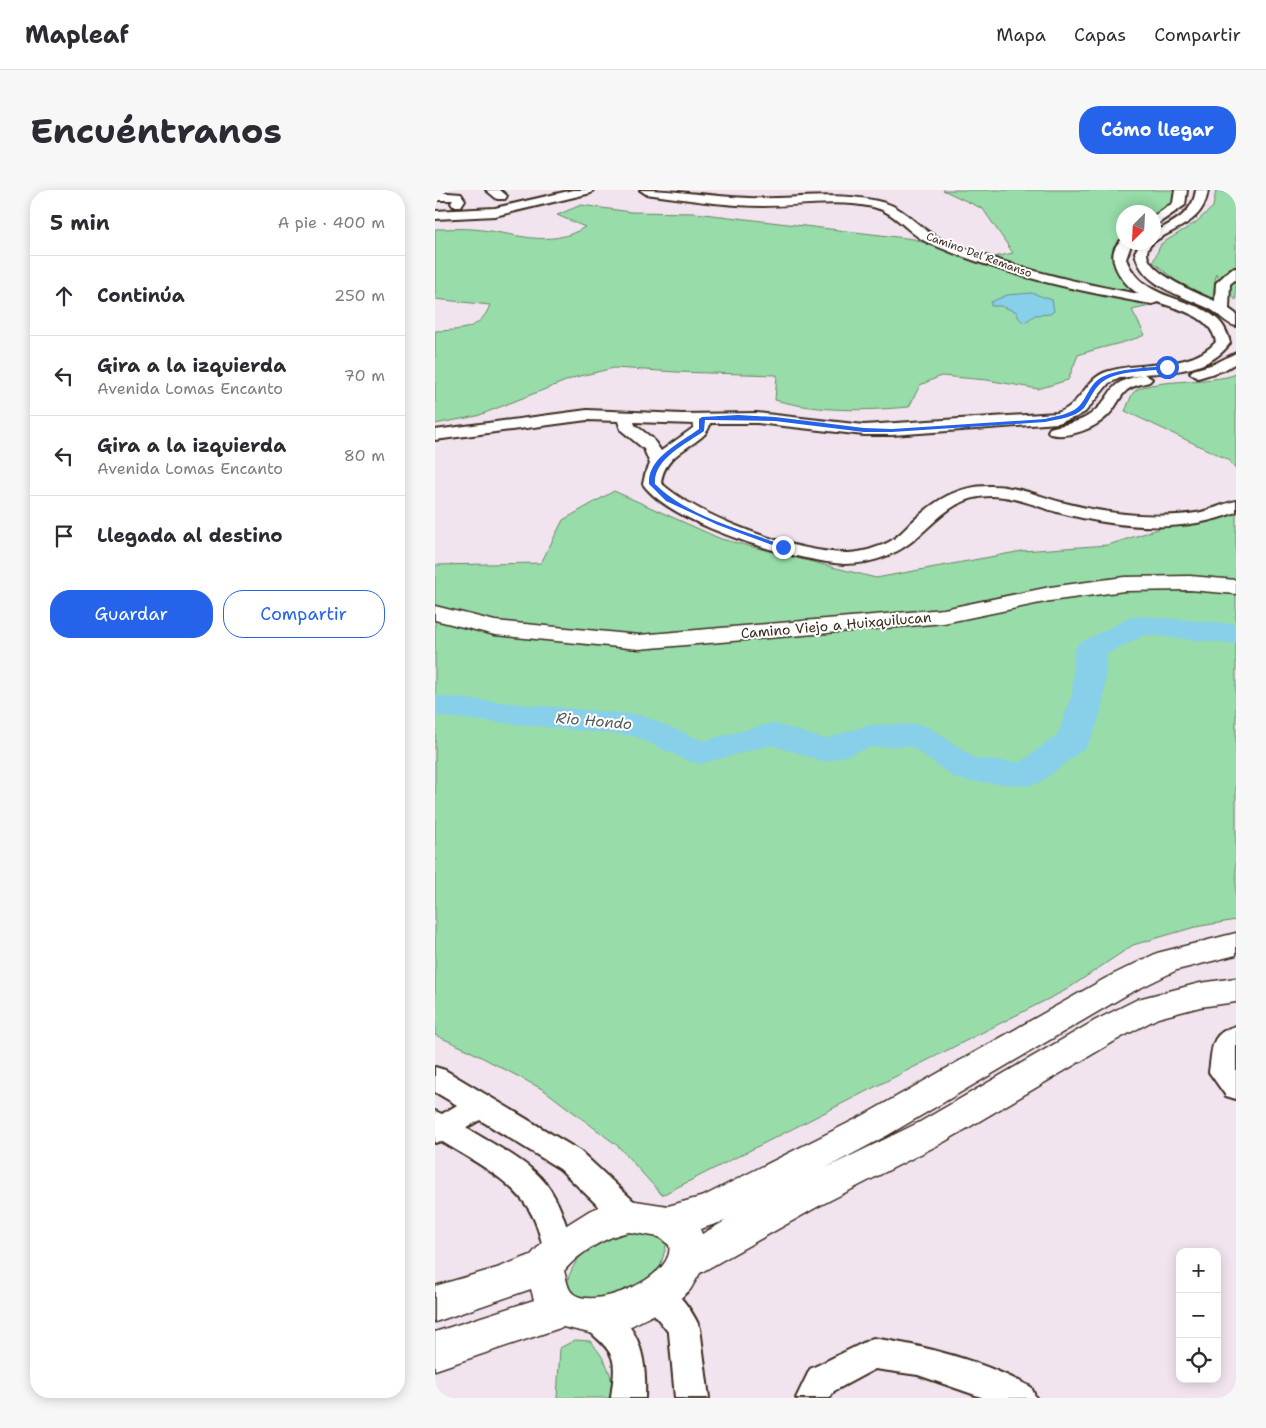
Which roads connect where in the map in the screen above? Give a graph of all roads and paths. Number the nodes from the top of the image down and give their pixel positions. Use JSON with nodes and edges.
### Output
{"nodes":[{"id":1,"x":587,"y":190,"type":"edge"},
{"id":2,"x":646,"y":190,"type":"edge"},
{"id":3,"x":1181,"y":190,"type":"edge"},
{"id":4,"x":1202,"y":190,"type":"edge"},
{"id":5,"x":440,"y":194,"type":"edge"},
{"id":6,"x":483,"y":196,"type":"edge"},
{"id":7,"x":457,"y":203,"type":"junction"},
{"id":8,"x":435,"y":207,"type":"edge"},
{"id":9,"x":435,"y":215,"type":"edge"},
{"id":10,"x":1161,"y":217,"type":"edge"},
{"id":11,"x":1161,"y":233,"type":"edge"},
{"id":12,"x":1121,"y":250,"type":"edge"},
{"id":13,"x":1142,"y":250,"type":"edge"},
{"id":14,"x":1236,"y":272,"type":"edge"},
{"id":15,"x":1200,"y":301,"type":"junction"},
{"id":16,"x":1177,"y":304,"type":"junction"},
{"id":17,"x":1222,"y":311,"type":"junction"},
{"id":18,"x":1236,"y":322,"type":"edge"},
{"id":19,"x":1236,"y":357,"type":"edge"},
{"id":20,"x":626,"y":421,"type":"junction"},
{"id":21,"x":702,"y":424,"type":"junction"},
{"id":22,"x":435,"y":435,"type":"edge"},
{"id":23,"x":435,"y":446,"type":"edge"},
{"id":24,"x":657,"y":462,"type":"junction"},
{"id":25,"x":1236,"y":506,"type":"edge"},
{"id":26,"x":1236,"y":587,"type":"edge"},
{"id":27,"x":435,"y":613,"type":"edge"},
{"id":28,"x":1236,"y":944,"type":"edge"},
{"id":29,"x":1236,"y":990,"type":"edge"},
{"id":30,"x":1231,"y":1038,"type":"edge"},
{"id":31,"x":435,"y":1078,"type":"edge"},
{"id":32,"x":1236,"y":1088,"type":"edge"},
{"id":33,"x":481,"y":1106,"type":"junction"},
{"id":34,"x":437,"y":1127,"type":"edge"},
{"id":35,"x":629,"y":1216,"type":"junction"},
{"id":36,"x":667,"y":1222,"type":"junction"},
{"id":37,"x":552,"y":1259,"type":"junction"},
{"id":38,"x":687,"y":1261,"type":"junction"},
{"id":39,"x":657,"y":1294,"type":"junction"},
{"id":40,"x":435,"y":1304,"type":"edge"},
{"id":41,"x":579,"y":1313,"type":"junction"},
{"id":42,"x":435,"y":1351,"type":"edge"},
{"id":43,"x":627,"y":1398,"type":"edge"},
{"id":44,"x":692,"y":1398,"type":"edge"},
{"id":45,"x":813,"y":1398,"type":"edge"},
{"id":46,"x":1019,"y":1398,"type":"edge"}],
"edges":[{"from":1,"to":9,"type":"street"},
{"from":2,"to":16,"type":"street","name":"Camino Del Remanso"},
{"from":3,"to":10,"type":"street"},
{"from":4,"to":11,"type":"street"},
{"from":5,"to":7,"type":"street"},
{"from":6,"to":7,"type":"street"},
{"from":7,"to":8,"type":"street"},
{"from":12,"to":16,"type":"street"},
{"from":13,"to":15,"type":"street"},
{"from":14,"to":17,"type":"street"},
{"from":15,"to":16,"type":"street","name":"Camino Del Remanso"},
{"from":15,"to":17,"type":"street"},
{"from":16,"to":21,"type":"street"},
{"from":17,"to":18,"type":"street"},
{"from":19,"to":21,"type":"street"},
{"from":20,"to":21,"type":"street"},
{"from":20,"to":22,"type":"street"},
{"from":20,"to":23,"type":"street"},
{"from":20,"to":24,"type":"street"},
{"from":21,"to":24,"type":"street"},
{"from":24,"to":25,"type":"street"},
{"from":26,"to":27,"type":"main road","name":"Camino Viejo a Huixquilucan"},
{"from":28,"to":36,"type":"main road"},
{"from":29,"to":38,"type":"main road"},
{"from":30,"to":32,"type":"street"},
{"from":31,"to":33,"type":"street"},
{"from":33,"to":34,"type":"street"},
{"from":33,"to":35,"type":"street"},
{"from":34,"to":37,"type":"street"},
{"from":35,"to":36,"type":"main road"},
{"from":35,"to":37,"type":"main road"},
{"from":36,"to":38,"type":"main road"},
{"from":37,"to":40,"type":"main road"},
{"from":37,"to":41,"type":"main road"},
{"from":38,"to":39,"type":"main road"},
{"from":39,"to":41,"type":"main road"},
{"from":39,"to":44,"type":"street"},
{"from":41,"to":42,"type":"main road"},
{"from":41,"to":43,"type":"street"},
{"from":45,"to":46,"type":"street"}]}
